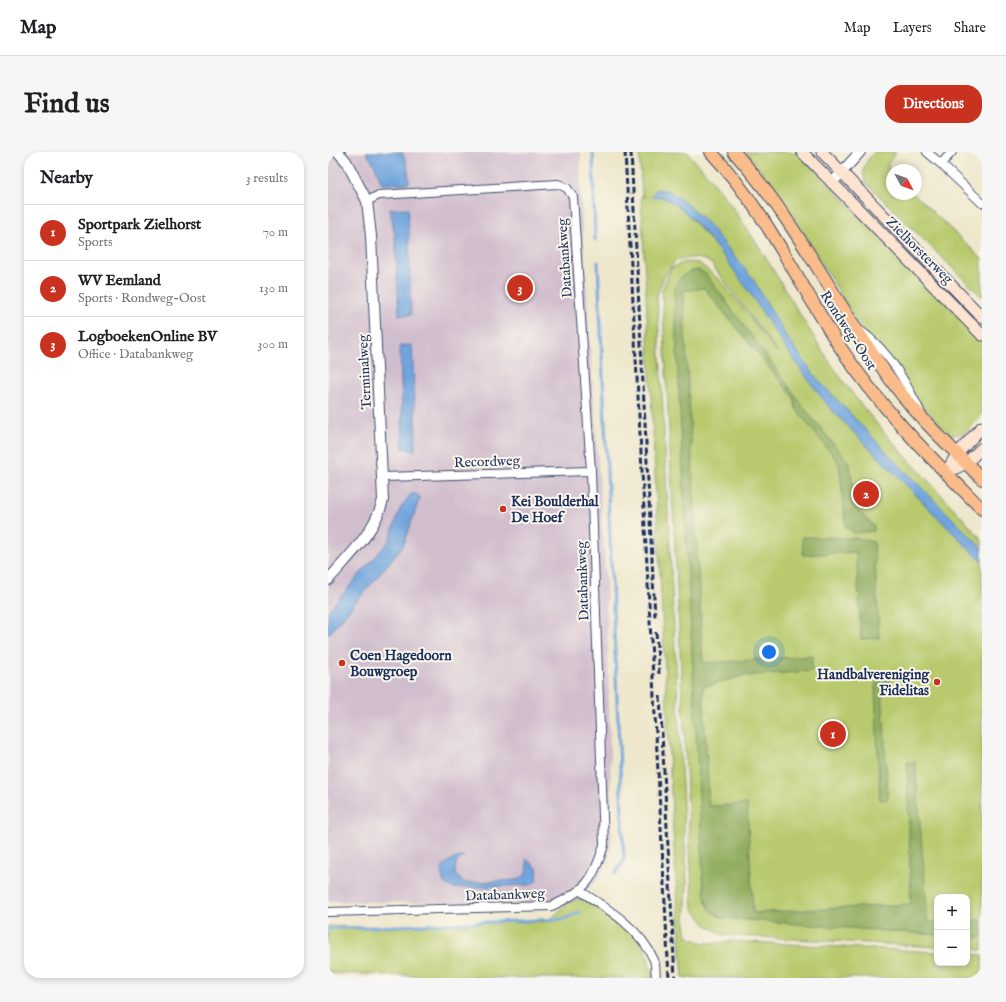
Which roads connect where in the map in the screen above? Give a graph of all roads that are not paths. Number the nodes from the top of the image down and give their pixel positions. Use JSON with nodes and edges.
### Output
{"nodes":[{"id":1,"x":338,"y":152,"type":"edge"},
{"id":2,"x":712,"y":152,"type":"edge"},
{"id":3,"x":734,"y":152,"type":"edge"},
{"id":4,"x":802,"y":152,"type":"edge"},
{"id":5,"x":822,"y":152,"type":"edge"},
{"id":6,"x":860,"y":152,"type":"edge"},
{"id":7,"x":927,"y":152,"type":"edge"},
{"id":8,"x":952,"y":152,"type":"edge"},
{"id":9,"x":941,"y":164,"type":"junction"},
{"id":10,"x":842,"y":172,"type":"junction"},
{"id":11,"x":832,"y":182,"type":"junction"},
{"id":12,"x":366,"y":201,"type":"junction"},
{"id":13,"x":982,"y":203,"type":"edge"},
{"id":14,"x":982,"y":317,"type":"edge"},
{"id":15,"x":982,"y":335,"type":"edge"},
{"id":16,"x":982,"y":427,"type":"edge"},
{"id":17,"x":982,"y":448,"type":"edge"},
{"id":18,"x":957,"y":454,"type":"junction"},
{"id":19,"x":966,"y":463,"type":"junction"},
{"id":20,"x":591,"y":471,"type":"junction"},
{"id":21,"x":946,"y":473,"type":"junction"},
{"id":22,"x":383,"y":477,"type":"junction"},
{"id":23,"x":982,"y":479,"type":"edge"},
{"id":24,"x":982,"y":509,"type":"edge"},
{"id":25,"x":328,"y":580,"type":"edge"},
{"id":26,"x":580,"y":891,"type":"junction"},
{"id":27,"x":328,"y":912,"type":"edge"},
{"id":28,"x":656,"y":978,"type":"edge"}],
"edges":[{"from":1,"to":12,"type":"street","name":"Terminalweg"},
{"from":2,"to":21,"type":"main road","name":"Rondweg-Oost"},
{"from":3,"to":18,"type":"main road","name":"Rondweg-Oost"},
{"from":4,"to":11,"type":"main road","name":"Zielhorsterweg"},
{"from":5,"to":10,"type":"main road","name":"Zielhorsterweg"},
{"from":6,"to":10,"type":"street"},
{"from":7,"to":9,"type":"street"},
{"from":8,"to":9,"type":"street"},
{"from":9,"to":13,"type":"street"},
{"from":10,"to":11,"type":"street"},
{"from":10,"to":14,"type":"main road","name":"Zielhorsterweg"},
{"from":11,"to":15,"type":"main road","name":"Zielhorsterweg"},
{"from":12,"to":20,"type":"street","name":"Databankweg"},
{"from":12,"to":22,"type":"street","name":"Terminalweg"},
{"from":16,"to":18,"type":"main road"},
{"from":17,"to":19,"type":"main road"},
{"from":18,"to":19,"type":"main road","name":"Rondweg-Oost"},
{"from":18,"to":21,"type":"main road"},
{"from":19,"to":21,"type":"main road"},
{"from":19,"to":23,"type":"main road","name":"Rondweg-Oost"},
{"from":20,"to":22,"type":"street","name":"Recordweg"},
{"from":20,"to":26,"type":"street","name":"Databankweg"},
{"from":21,"to":24,"type":"main road","name":"Rondweg-Oost"},
{"from":22,"to":25,"type":"street","name":"Terminalweg"},
{"from":26,"to":27,"type":"street","name":"Databankweg"},
{"from":26,"to":28,"type":"street"}]}
